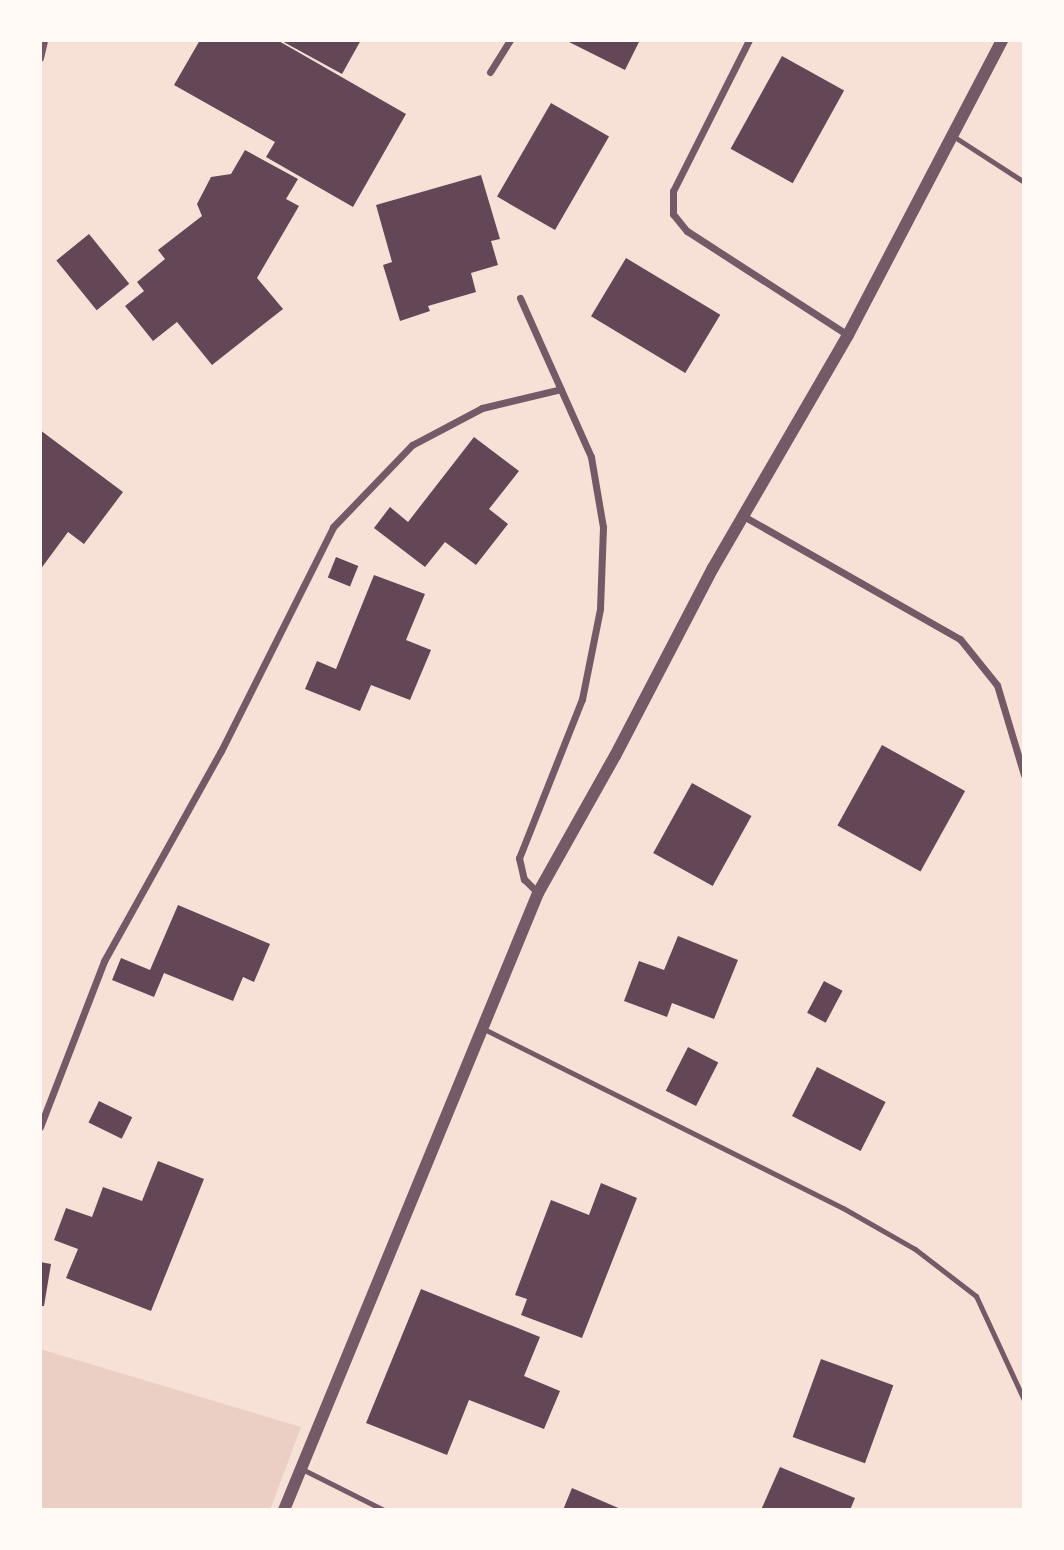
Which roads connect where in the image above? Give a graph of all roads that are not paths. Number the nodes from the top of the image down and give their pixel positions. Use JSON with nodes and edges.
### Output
{"nodes":[{"id":1,"x":44,"y":40,"type":"edge"},
{"id":2,"x":510,"y":40,"type":"edge"},
{"id":3,"x":749,"y":40,"type":"edge"},
{"id":4,"x":1002,"y":40,"type":"edge"},
{"id":5,"x":40,"y":58,"type":"edge"},
{"id":6,"x":490,"y":72,"type":"dead end"},
{"id":7,"x":952,"y":136,"type":"junction"},
{"id":8,"x":1024,"y":182,"type":"edge"},
{"id":9,"x":520,"y":298,"type":"dead end"},
{"id":10,"x":848,"y":335,"type":"junction"},
{"id":11,"x":561,"y":389,"type":"junction"},
{"id":12,"x":745,"y":517,"type":"junction"},
{"id":13,"x":1024,"y":775,"type":"edge"},
{"id":14,"x":538,"y":893,"type":"junction"},
{"id":15,"x":481,"y":1028,"type":"junction"},
{"id":16,"x":40,"y":1127,"type":"edge"},
{"id":17,"x":1024,"y":1400,"type":"edge"},
{"id":18,"x":300,"y":1468,"type":"junction"},
{"id":19,"x":284,"y":1510,"type":"edge"},
{"id":20,"x":384,"y":1510,"type":"edge"}],
"edges":[{"from":1,"to":5,"type":"street"},
{"from":2,"to":6,"type":"street"},
{"from":3,"to":10,"type":"street"},
{"from":4,"to":7,"type":"street"},
{"from":7,"to":8,"type":"lane"},
{"from":7,"to":10,"type":"street"},
{"from":9,"to":11,"type":"street"},
{"from":10,"to":12,"type":"street"},
{"from":11,"to":14,"type":"street"},
{"from":11,"to":16,"type":"street"},
{"from":12,"to":13,"type":"street"},
{"from":12,"to":14,"type":"street"},
{"from":14,"to":15,"type":"street"},
{"from":15,"to":17,"type":"lane"},
{"from":15,"to":18,"type":"street"},
{"from":18,"to":19,"type":"street"},
{"from":18,"to":20,"type":"lane"}]}
